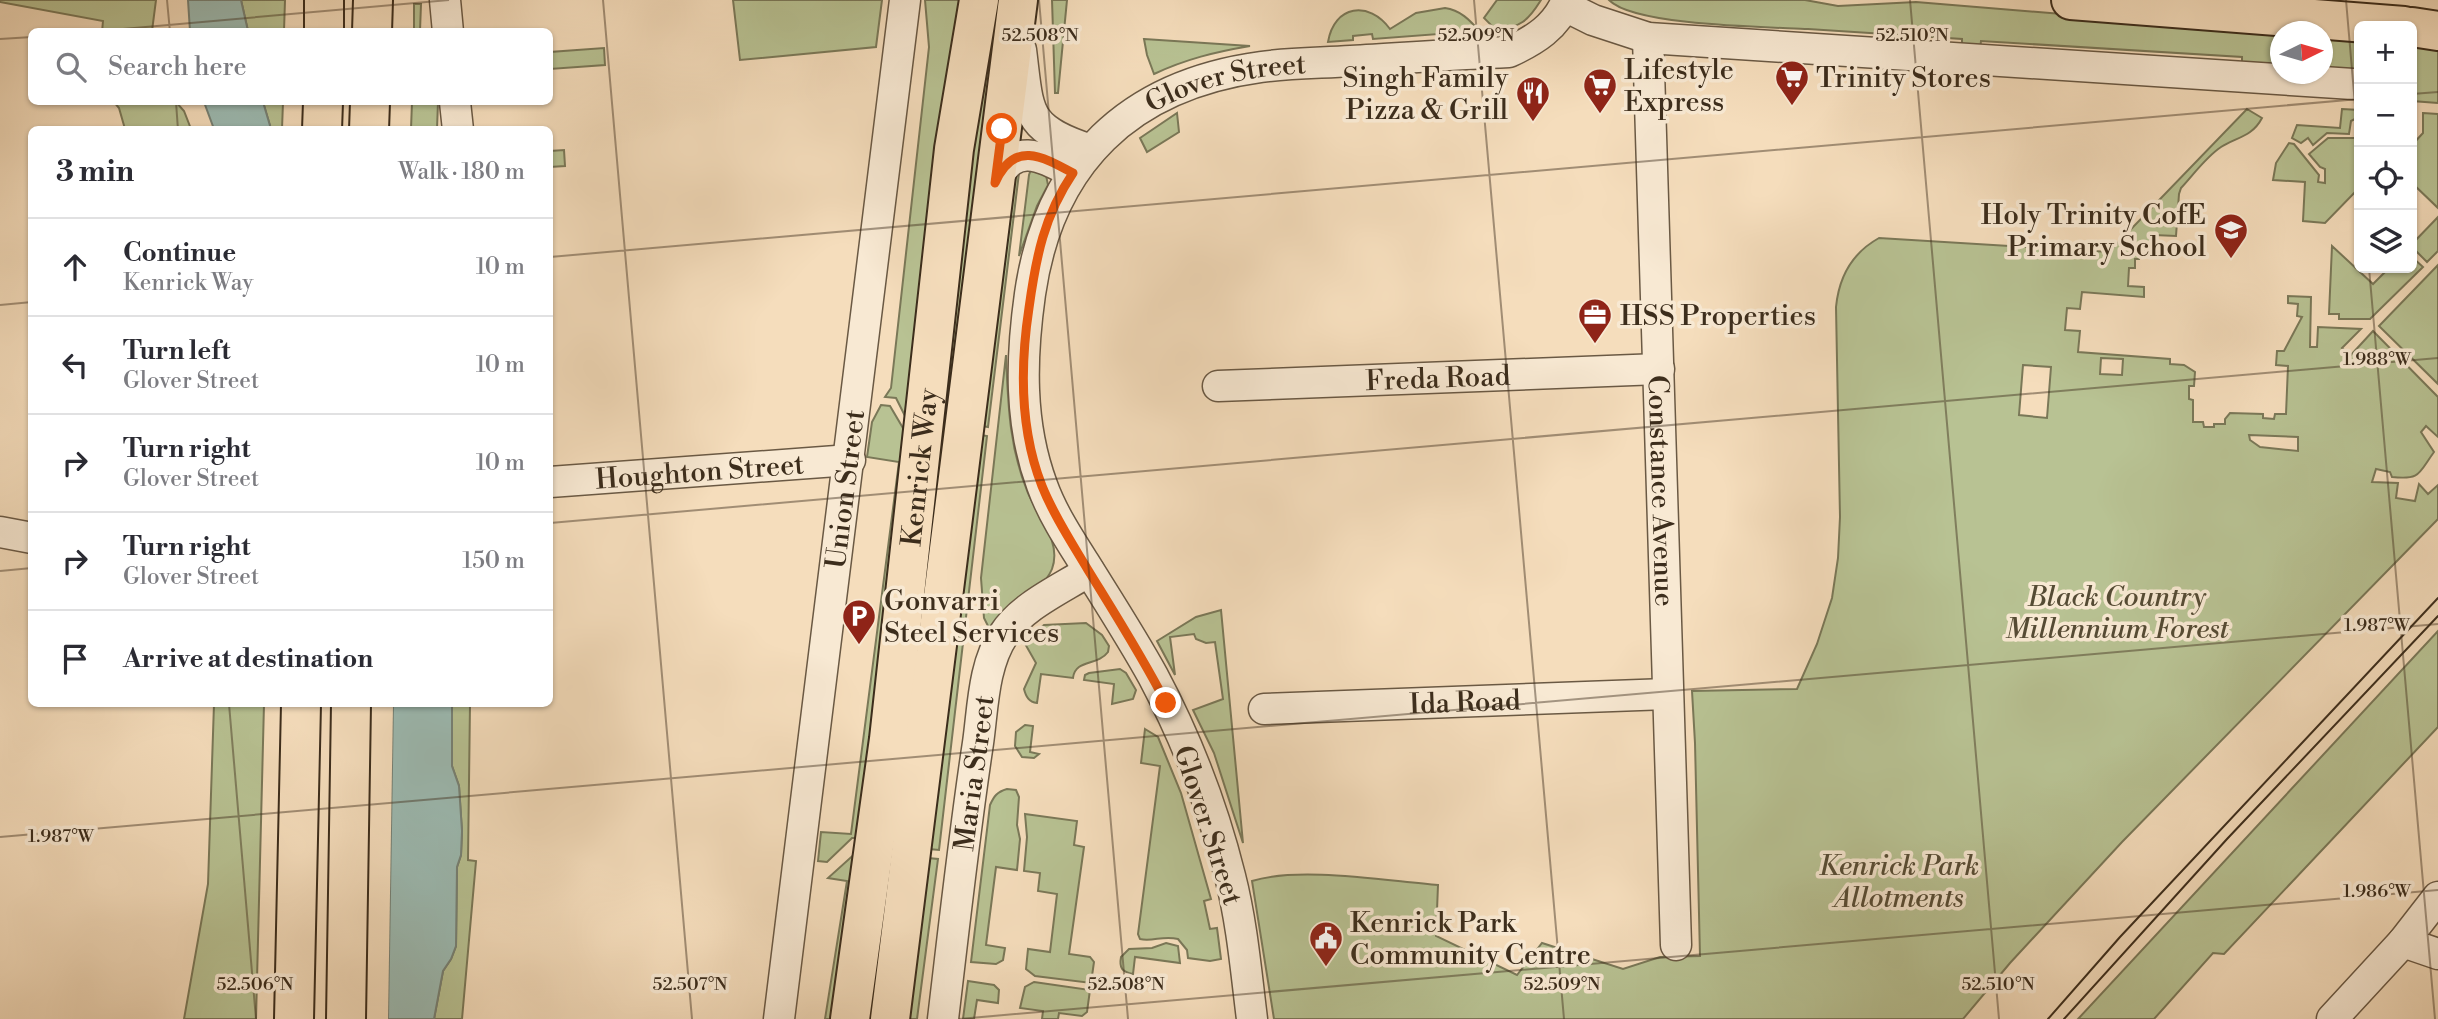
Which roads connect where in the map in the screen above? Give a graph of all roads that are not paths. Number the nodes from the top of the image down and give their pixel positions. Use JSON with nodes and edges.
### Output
{"nodes":[{"id":1,"x":324,"y":0,"type":"edge"},
{"id":2,"x":373,"y":0,"type":"edge"},
{"id":3,"x":445,"y":0,"type":"edge"},
{"id":4,"x":905,"y":0,"type":"edge"},
{"id":5,"x":979,"y":0,"type":"edge"},
{"id":6,"x":2071,"y":0,"type":"edge"},
{"id":7,"x":1566,"y":3,"type":"edge"},
{"id":8,"x":1017,"y":7,"type":"edge"},
{"id":9,"x":2354,"y":22,"type":"edge"},
{"id":10,"x":324,"y":28,"type":"edge"},
{"id":11,"x":372,"y":28,"type":"edge"},
{"id":12,"x":448,"y":28,"type":"edge"},
{"id":13,"x":2417,"y":28,"type":"edge"},
{"id":14,"x":2438,"y":31,"type":"edge"},
{"id":15,"x":1648,"y":38,"type":"junction"},
{"id":16,"x":2353,"y":84,"type":"dead end"},
{"id":17,"x":323,"y":105,"type":"edge"},
{"id":18,"x":370,"y":105,"type":"edge"},
{"id":19,"x":456,"y":105,"type":"edge"},
{"id":20,"x":322,"y":126,"type":"edge"},
{"id":21,"x":369,"y":126,"type":"edge"},
{"id":22,"x":458,"y":126,"type":"edge"},
{"id":23,"x":1082,"y":162,"type":"junction"},
{"id":24,"x":995,"y":183,"type":"junction"},
{"id":25,"x":1659,"y":369,"type":"junction"},
{"id":26,"x":1218,"y":386,"type":"dead end"},
{"id":27,"x":850,"y":460,"type":"junction"},
{"id":28,"x":553,"y":482,"type":"edge"},
{"id":29,"x":0,"y":532,"type":"edge"},
{"id":30,"x":28,"y":537,"type":"edge"},
{"id":31,"x":1089,"y":571,"type":"junction"},
{"id":32,"x":1667,"y":694,"type":"junction"},
{"id":33,"x":301,"y":707,"type":"edge"},
{"id":34,"x":351,"y":707,"type":"edge"},
{"id":35,"x":1264,"y":709,"type":"dead end"},
{"id":36,"x":2438,"y":897,"type":"edge"},
{"id":37,"x":2403,"y":942,"type":"junction"},
{"id":38,"x":1676,"y":945,"type":"dead end"},
{"id":39,"x":2438,"y":954,"type":"edge"},
{"id":40,"x":294,"y":1019,"type":"edge"},
{"id":41,"x":346,"y":1019,"type":"edge"},
{"id":42,"x":779,"y":1019,"type":"edge"},
{"id":43,"x":850,"y":1019,"type":"edge"},
{"id":44,"x":890,"y":1019,"type":"edge"},
{"id":45,"x":943,"y":1019,"type":"edge"},
{"id":46,"x":1252,"y":1019,"type":"edge"},
{"id":47,"x":2332,"y":1019,"type":"edge"}],
"edges":[{"from":1,"to":10,"type":"main road"},
{"from":2,"to":11,"type":"main road"},
{"from":3,"to":12,"type":"street"},
{"from":4,"to":27,"type":"street","name":"Union Street"},
{"from":5,"to":43,"type":"main road","name":"Kenrick Way"},
{"from":6,"to":9,"type":"main road"},
{"from":7,"to":15,"type":"street"},
{"from":7,"to":23,"type":"street","name":"Glover Street"},
{"from":8,"to":23,"type":"street"},
{"from":8,"to":24,"type":"main road","name":"Kenrick Way"},
{"from":13,"to":14,"type":"main road"},
{"from":15,"to":16,"type":"street"},
{"from":15,"to":25,"type":"street","name":"Constance Avenue"},
{"from":17,"to":20,"type":"main road"},
{"from":18,"to":21,"type":"main road"},
{"from":19,"to":22,"type":"street"},
{"from":23,"to":24,"type":"street"},
{"from":23,"to":31,"type":"street","name":"Glover Street"},
{"from":24,"to":44,"type":"main road","name":"Kenrick Way"},
{"from":25,"to":26,"type":"street","name":"Freda Road"},
{"from":25,"to":32,"type":"street","name":"Constance Avenue"},
{"from":27,"to":28,"type":"street","name":"Houghton Street"},
{"from":27,"to":42,"type":"street","name":"Union Street"},
{"from":29,"to":30,"type":"street"},
{"from":31,"to":45,"type":"street","name":"Maria Street"},
{"from":31,"to":46,"type":"street","name":"Glover Street"},
{"from":32,"to":35,"type":"street","name":"Ida Road"},
{"from":32,"to":38,"type":"street","name":"Constance Avenue"},
{"from":33,"to":40,"type":"main road"},
{"from":34,"to":41,"type":"main road"},
{"from":36,"to":37,"type":"street"},
{"from":37,"to":39,"type":"street"},
{"from":37,"to":47,"type":"street"}]}
